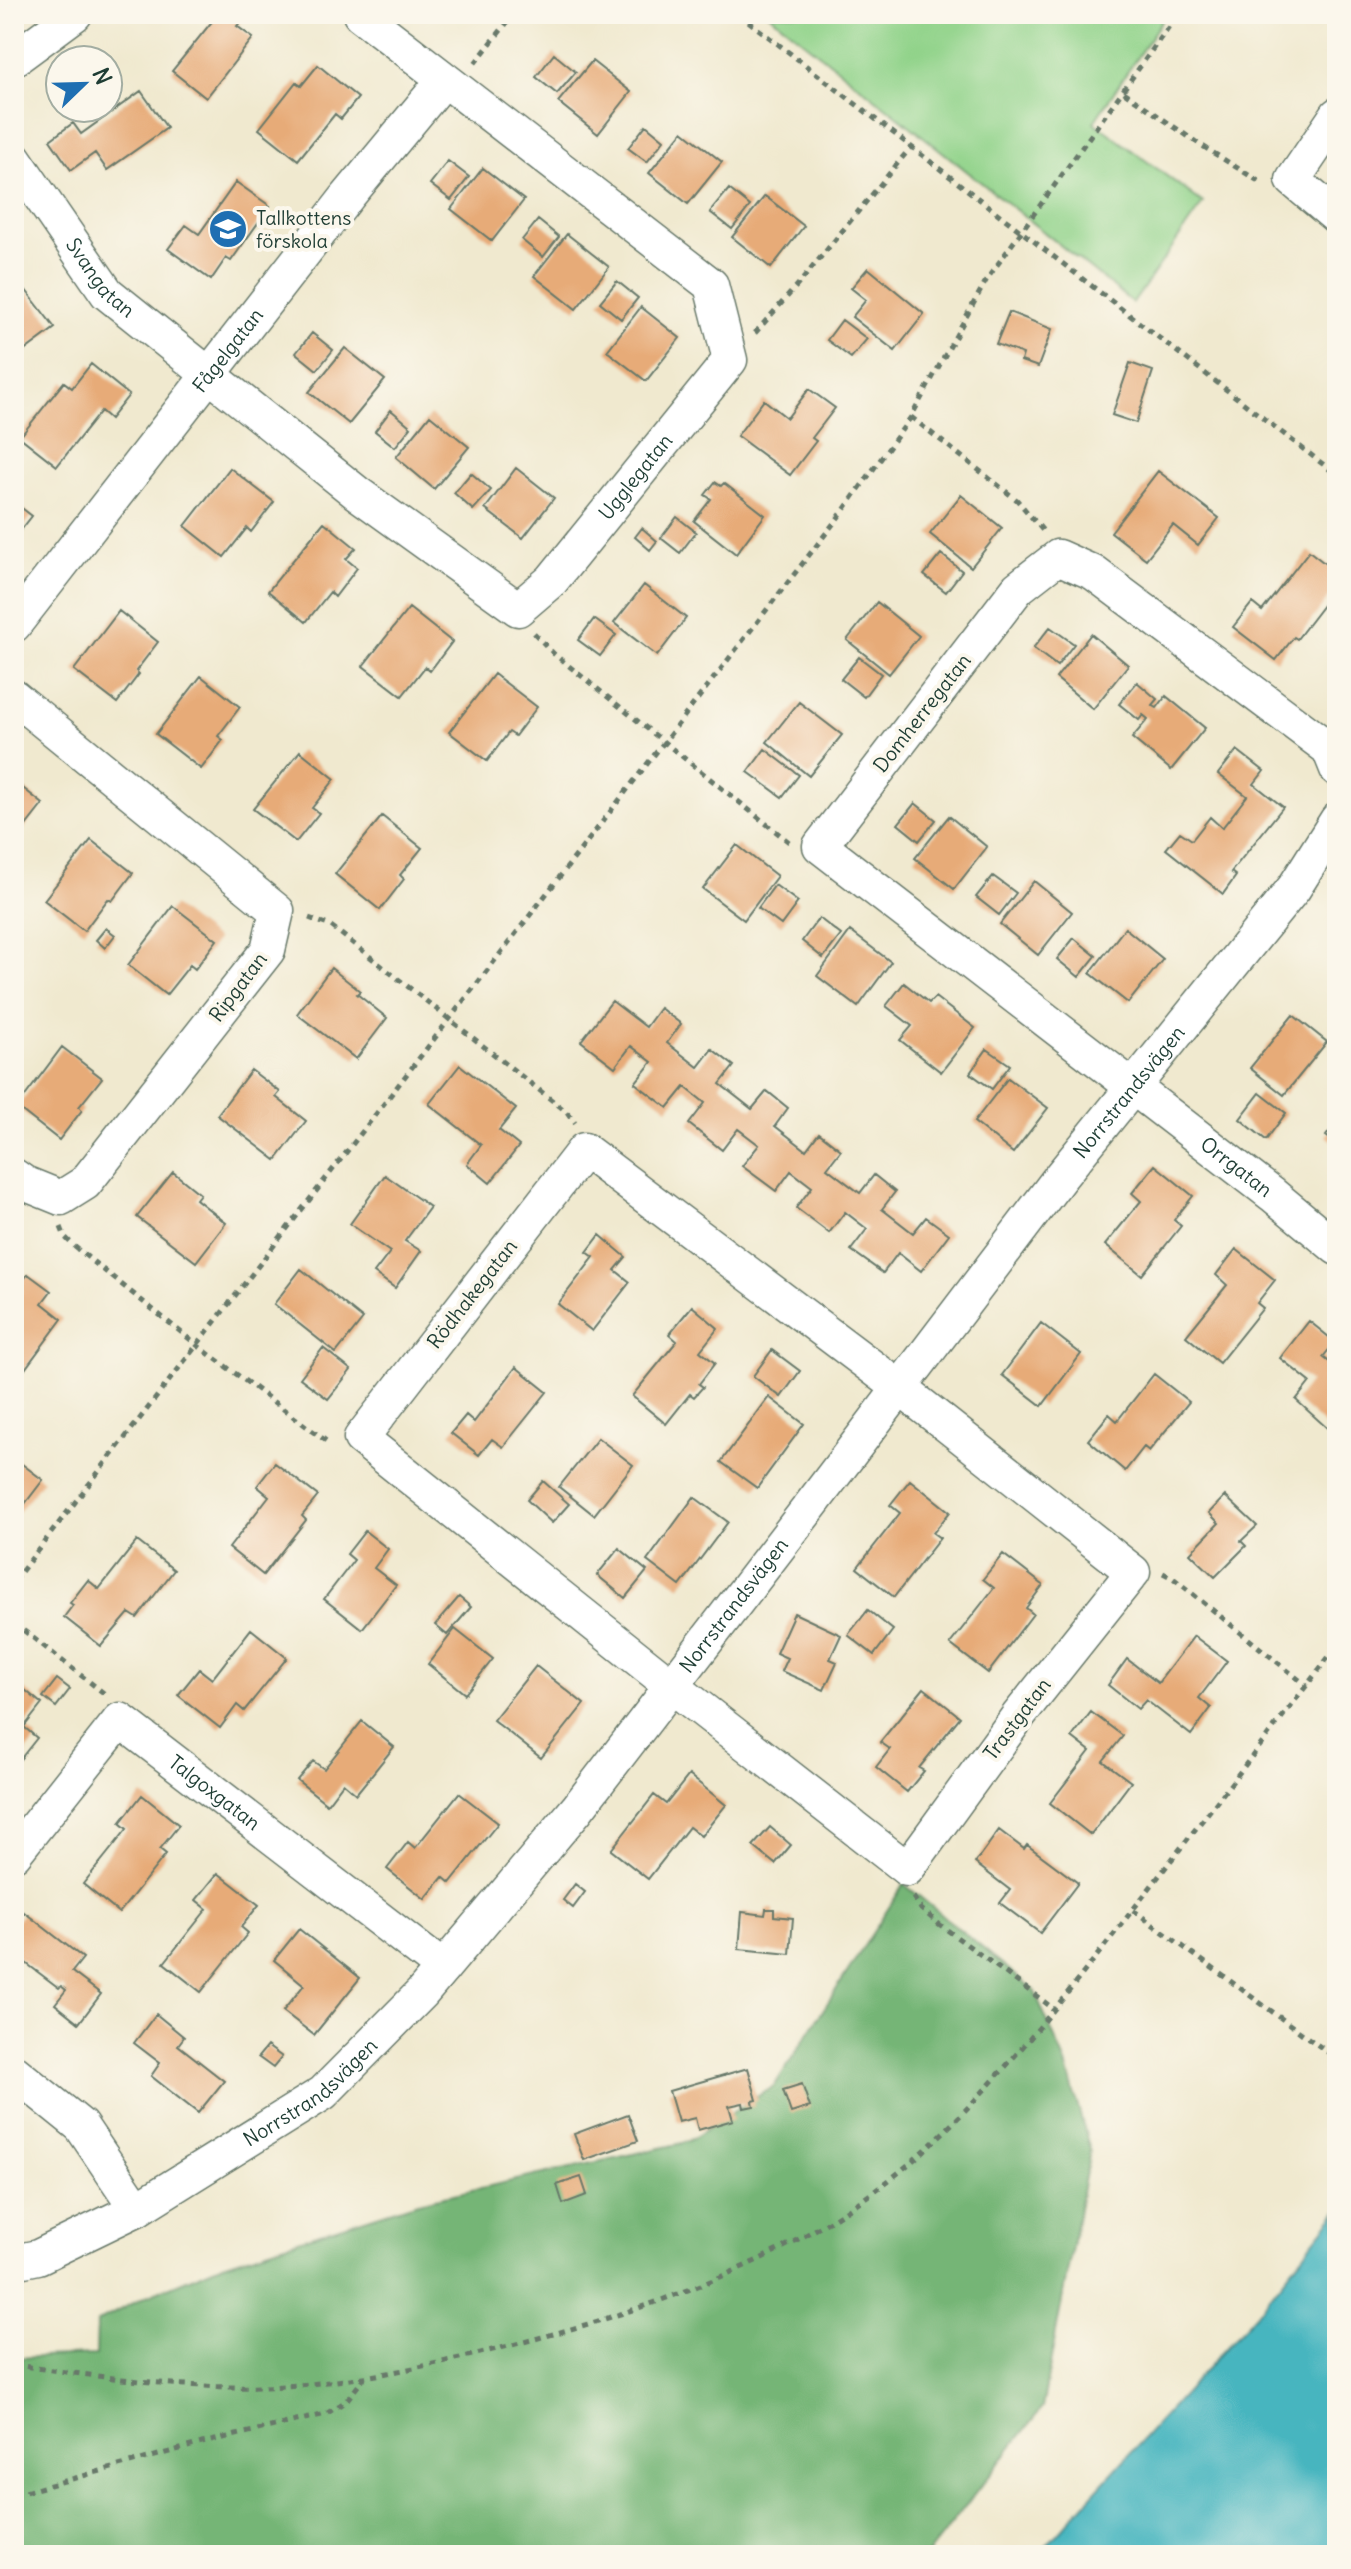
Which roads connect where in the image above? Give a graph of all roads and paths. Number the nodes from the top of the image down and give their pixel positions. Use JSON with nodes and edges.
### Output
{"nodes":[{"id":1,"x":75,"y":14,"type":"edge"},
{"id":2,"x":360,"y":14,"type":"edge"},
{"id":3,"x":514,"y":14,"type":"edge"},
{"id":4,"x":739,"y":14,"type":"edge"},
{"id":5,"x":1178,"y":14,"type":"edge"},
{"id":6,"x":14,"y":59,"type":"edge"},
{"id":7,"x":444,"y":80,"type":"junction"},
{"id":8,"x":1124,"y":92,"type":"junction"},
{"id":9,"x":1337,"y":115,"type":"edge"},
{"id":10,"x":911,"y":147,"type":"junction"},
{"id":11,"x":14,"y":158,"type":"edge"},
{"id":12,"x":1293,"y":180,"type":"junction"},
{"id":13,"x":1337,"y":217,"type":"edge"},
{"id":14,"x":1021,"y":231,"type":"junction"},
{"id":15,"x":730,"y":360,"type":"junction"},
{"id":16,"x":208,"y":376,"type":"junction"},
{"id":17,"x":911,"y":417,"type":"junction"},
{"id":18,"x":1337,"y":475,"type":"edge"},
{"id":19,"x":1058,"y":557,"type":"junction"},
{"id":20,"x":518,"y":609,"type":"junction"},
{"id":21,"x":14,"y":625,"type":"edge"},
{"id":22,"x":14,"y":697,"type":"edge"},
{"id":23,"x":663,"y":742,"type":"junction"},
{"id":24,"x":1337,"y":769,"type":"edge"},
{"id":25,"x":1337,"y":820,"type":"edge"},
{"id":26,"x":820,"y":846,"type":"junction"},
{"id":27,"x":277,"y":911,"type":"junction"},
{"id":28,"x":449,"y":1019,"type":"junction"},
{"id":29,"x":1132,"y":1088,"type":"junction"},
{"id":30,"x":584,"y":1150,"type":"junction"},
{"id":31,"x":14,"y":1176,"type":"edge"},
{"id":32,"x":61,"y":1198,"type":"junction"},
{"id":33,"x":1337,"y":1248,"type":"edge"},
{"id":34,"x":197,"y":1345,"type":"junction"},
{"id":35,"x":900,"y":1388,"type":"junction"},
{"id":36,"x":361,"y":1438,"type":"junction"},
{"id":37,"x":1133,"y":1572,"type":"junction"},
{"id":38,"x":14,"y":1581,"type":"edge"},
{"id":39,"x":14,"y":1623,"type":"edge"},
{"id":40,"x":1337,"y":1646,"type":"edge"},
{"id":41,"x":672,"y":1686,"type":"junction"},
{"id":42,"x":1307,"y":1686,"type":"junction"},
{"id":43,"x":120,"y":1720,"type":"junction"},
{"id":44,"x":14,"y":1854,"type":"edge"},
{"id":45,"x":907,"y":1869,"type":"junction"},
{"id":46,"x":1133,"y":1910,"type":"junction"},
{"id":47,"x":443,"y":1968,"type":"junction"},
{"id":48,"x":1054,"y":2009,"type":"junction"},
{"id":49,"x":1337,"y":2059,"type":"edge"},
{"id":50,"x":14,"y":2072,"type":"edge"},
{"id":51,"x":137,"y":2209,"type":"junction"},
{"id":52,"x":14,"y":2262,"type":"edge"},
{"id":53,"x":14,"y":2365,"type":"edge"},
{"id":54,"x":365,"y":2377,"type":"junction"},
{"id":55,"x":14,"y":2495,"type":"edge"}],
"edges":[{"from":1,"to":6,"type":"street"},
{"from":2,"to":7,"type":"street"},
{"from":3,"to":7,"type":"path"},
{"from":4,"to":10,"type":"path"},
{"from":5,"to":8,"type":"path"},
{"from":7,"to":15,"type":"street"},
{"from":7,"to":16,"type":"street","name":"Fågelgatan"},
{"from":8,"to":12,"type":"path"},
{"from":8,"to":14,"type":"path"},
{"from":9,"to":12,"type":"street"},
{"from":10,"to":14,"type":"path"},
{"from":10,"to":15,"type":"path"},
{"from":11,"to":16,"type":"street","name":"Svangatan"},
{"from":12,"to":13,"type":"street"},
{"from":14,"to":17,"type":"path"},
{"from":14,"to":18,"type":"path"},
{"from":15,"to":20,"type":"street","name":"Ugglegatan"},
{"from":16,"to":20,"type":"street"},
{"from":16,"to":21,"type":"street","name":"Fågelgatan"},
{"from":17,"to":19,"type":"path"},
{"from":17,"to":23,"type":"path"},
{"from":19,"to":24,"type":"street"},
{"from":19,"to":26,"type":"street","name":"Domherregatan"},
{"from":20,"to":23,"type":"path"},
{"from":22,"to":27,"type":"street"},
{"from":23,"to":26,"type":"path"},
{"from":23,"to":28,"type":"path"},
{"from":25,"to":29,"type":"street","name":"Norrstrandsvägen"},
{"from":26,"to":29,"type":"street"},
{"from":27,"to":28,"type":"path"},
{"from":27,"to":32,"type":"street","name":"Ripgatan"},
{"from":28,"to":30,"type":"path"},
{"from":28,"to":34,"type":"path"},
{"from":29,"to":33,"type":"street","name":"Orrgatan"},
{"from":29,"to":35,"type":"street","name":"Norrstrandsvägen"},
{"from":30,"to":35,"type":"street"},
{"from":30,"to":36,"type":"street","name":"Rödhakegatan"},
{"from":31,"to":32,"type":"street"},
{"from":32,"to":34,"type":"path"},
{"from":34,"to":36,"type":"path"},
{"from":34,"to":38,"type":"path"},
{"from":35,"to":37,"type":"street"},
{"from":35,"to":41,"type":"street","name":"Norrstrandsvägen"},
{"from":36,"to":41,"type":"street"},
{"from":37,"to":42,"type":"path"},
{"from":37,"to":45,"type":"street","name":"Trastgatan"},
{"from":39,"to":43,"type":"path"},
{"from":40,"to":42,"type":"path"},
{"from":41,"to":45,"type":"street"},
{"from":41,"to":47,"type":"street","name":"Norrstrandsvägen"},
{"from":42,"to":46,"type":"path"},
{"from":43,"to":44,"type":"street"},
{"from":43,"to":47,"type":"street","name":"Talgoxgatan"},
{"from":45,"to":48,"type":"path"},
{"from":46,"to":48,"type":"path"},
{"from":46,"to":49,"type":"path"},
{"from":47,"to":51,"type":"street","name":"Norrstrandsvägen"},
{"from":48,"to":54,"type":"path"},
{"from":50,"to":51,"type":"street"},
{"from":51,"to":52,"type":"street","name":"Norrstrandsvägen"},
{"from":53,"to":54,"type":"path"},
{"from":54,"to":55,"type":"path"}]}
